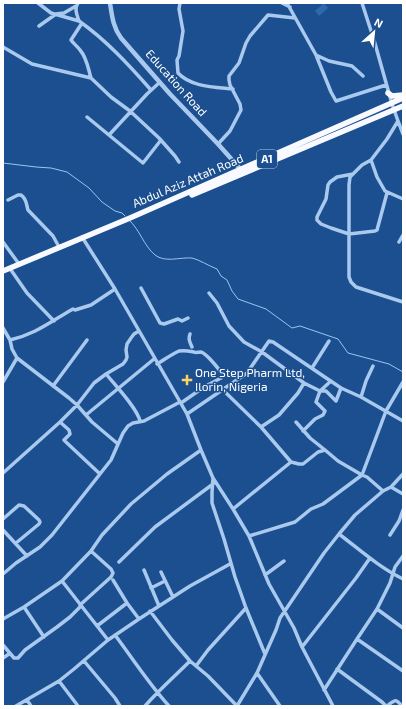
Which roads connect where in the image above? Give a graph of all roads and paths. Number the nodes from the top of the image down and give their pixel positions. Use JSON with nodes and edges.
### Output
{"nodes":[{"id":1,"x":38,"y":3,"type":"edge"},
{"id":2,"x":110,"y":3,"type":"edge"},
{"id":3,"x":180,"y":3,"type":"edge"},
{"id":4,"x":282,"y":3,"type":"edge"},
{"id":5,"x":287,"y":3,"type":"edge"},
{"id":6,"x":362,"y":3,"type":"edge"},
{"id":7,"x":77,"y":5,"type":"edge"},
{"id":8,"x":290,"y":7,"type":"junction"},
{"id":9,"x":56,"y":14,"type":"junction"},
{"id":10,"x":295,"y":18,"type":"junction"},
{"id":11,"x":80,"y":22,"type":"junction"},
{"id":12,"x":39,"y":26,"type":"dead end"},
{"id":13,"x":4,"y":49,"type":"edge"},
{"id":14,"x":316,"y":54,"type":"junction"},
{"id":15,"x":363,"y":76,"type":"dead end"},
{"id":16,"x":91,"y":78,"type":"junction"},
{"id":17,"x":160,"y":82,"type":"junction"},
{"id":18,"x":386,"y":85,"type":"junction"},
{"id":19,"x":233,"y":89,"type":"junction"},
{"id":20,"x":151,"y":90,"type":"junction"},
{"id":21,"x":388,"y":93,"type":"junction"},
{"id":22,"x":403,"y":95,"type":"edge"},
{"id":23,"x":403,"y":98,"type":"edge"},
{"id":24,"x":403,"y":106,"type":"edge"},
{"id":25,"x":393,"y":107,"type":"junction"},
{"id":26,"x":130,"y":111,"type":"junction"},
{"id":27,"x":87,"y":117,"type":"dead end"},
{"id":28,"x":398,"y":121,"type":"junction"},
{"id":29,"x":403,"y":134,"type":"edge"},
{"id":30,"x":109,"y":135,"type":"junction"},
{"id":31,"x":161,"y":140,"type":"junction"},
{"id":32,"x":218,"y":144,"type":"junction"},
{"id":33,"x":371,"y":160,"type":"junction"},
{"id":34,"x":179,"y":162,"type":"dead end"},
{"id":35,"x":243,"y":172,"type":"junction"},
{"id":36,"x":353,"y":174,"type":"junction"},
{"id":37,"x":387,"y":193,"type":"junction"},
{"id":38,"x":403,"y":199,"type":"edge"},
{"id":39,"x":8,"y":200,"type":"dead end"},
{"id":40,"x":348,"y":234,"type":"junction"},
{"id":41,"x":403,"y":235,"type":"edge"},
{"id":42,"x":83,"y":238,"type":"junction"},
{"id":43,"x":3,"y":242,"type":"edge"},
{"id":44,"x":399,"y":242,"type":"dead end"},
{"id":45,"x":59,"y":247,"type":"junction"},
{"id":46,"x":19,"y":264,"type":"junction"},
{"id":47,"x":11,"y":270,"type":"junction"},
{"id":48,"x":3,"y":272,"type":"edge"},
{"id":49,"x":141,"y":288,"type":"dead end"},
{"id":50,"x":115,"y":289,"type":"junction"},
{"id":51,"x":210,"y":293,"type":"dead end"},
{"id":52,"x":403,"y":302,"type":"edge"},
{"id":53,"x":188,"y":318,"type":"dead end"},
{"id":54,"x":54,"y":321,"type":"junction"},
{"id":55,"x":3,"y":328,"type":"edge"},
{"id":56,"x":139,"y":331,"type":"junction"},
{"id":57,"x":5,"y":334,"type":"edge"},
{"id":58,"x":190,"y":334,"type":"dead end"},
{"id":59,"x":10,"y":340,"type":"junction"},
{"id":60,"x":87,"y":340,"type":"dead end"},
{"id":61,"x":329,"y":341,"type":"dead end"},
{"id":62,"x":188,"y":351,"type":"junction"},
{"id":63,"x":262,"y":352,"type":"junction"},
{"id":64,"x":17,"y":358,"type":"junction"},
{"id":65,"x":154,"y":359,"type":"junction"},
{"id":66,"x":157,"y":364,"type":"junction"},
{"id":67,"x":373,"y":366,"type":"dead end"},
{"id":68,"x":312,"y":368,"type":"junction"},
{"id":69,"x":106,"y":374,"type":"junction"},
{"id":70,"x":331,"y":381,"type":"junction"},
{"id":71,"x":3,"y":382,"type":"edge"},
{"id":72,"x":403,"y":382,"type":"edge"},
{"id":73,"x":304,"y":383,"type":"junction"},
{"id":74,"x":53,"y":386,"type":"junction"},
{"id":75,"x":118,"y":388,"type":"junction"},
{"id":76,"x":342,"y":388,"type":"junction"},
{"id":77,"x":223,"y":390,"type":"junction"},
{"id":78,"x":320,"y":391,"type":"junction"},
{"id":79,"x":361,"y":397,"type":"junction"},
{"id":80,"x":180,"y":403,"type":"junction"},
{"id":81,"x":77,"y":405,"type":"junction"},
{"id":82,"x":386,"y":411,"type":"junction"},
{"id":83,"x":86,"y":414,"type":"junction"},
{"id":84,"x":187,"y":414,"type":"junction"},
{"id":85,"x":140,"y":421,"type":"junction"},
{"id":86,"x":60,"y":422,"type":"junction"},
{"id":87,"x":296,"y":422,"type":"dead end"},
{"id":88,"x":403,"y":422,"type":"edge"},
{"id":89,"x":261,"y":427,"type":"junction"},
{"id":90,"x":304,"y":431,"type":"junction"},
{"id":91,"x":118,"y":444,"type":"junction"},
{"id":92,"x":201,"y":450,"type":"junction"},
{"id":93,"x":325,"y":450,"type":"junction"},
{"id":94,"x":291,"y":462,"type":"junction"},
{"id":95,"x":3,"y":473,"type":"edge"},
{"id":96,"x":100,"y":474,"type":"junction"},
{"id":97,"x":403,"y":474,"type":"edge"},
{"id":98,"x":362,"y":475,"type":"junction"},
{"id":99,"x":213,"y":478,"type":"junction"},
{"id":100,"x":212,"y":484,"type":"junction"},
{"id":101,"x":391,"y":486,"type":"junction"},
{"id":102,"x":383,"y":492,"type":"junction"},
{"id":103,"x":403,"y":494,"type":"edge"},
{"id":104,"x":233,"y":509,"type":"junction"},
{"id":105,"x":403,"y":510,"type":"edge"},
{"id":106,"x":3,"y":519,"type":"edge"},
{"id":107,"x":3,"y":530,"type":"edge"},
{"id":108,"x":339,"y":534,"type":"junction"},
{"id":109,"x":390,"y":535,"type":"dead end"},
{"id":110,"x":249,"y":536,"type":"junction"},
{"id":111,"x":16,"y":543,"type":"junction"},
{"id":112,"x":91,"y":551,"type":"junction"},
{"id":113,"x":27,"y":556,"type":"junction"},
{"id":114,"x":403,"y":556,"type":"edge"},
{"id":115,"x":370,"y":558,"type":"junction"},
{"id":116,"x":284,"y":561,"type":"dead end"},
{"id":117,"x":119,"y":562,"type":"dead end"},
{"id":118,"x":230,"y":564,"type":"junction"},
{"id":119,"x":144,"y":570,"type":"dead end"},
{"id":120,"x":161,"y":572,"type":"dead end"},
{"id":121,"x":3,"y":574,"type":"edge"},
{"id":122,"x":393,"y":574,"type":"junction"},
{"id":123,"x":265,"y":575,"type":"junction"},
{"id":124,"x":403,"y":579,"type":"edge"},
{"id":125,"x":113,"y":580,"type":"dead end"},
{"id":126,"x":62,"y":581,"type":"junction"},
{"id":127,"x":165,"y":581,"type":"junction"},
{"id":128,"x":151,"y":588,"type":"junction"},
{"id":129,"x":173,"y":597,"type":"junction"},
{"id":130,"x":127,"y":603,"type":"junction"},
{"id":131,"x":81,"y":605,"type":"junction"},
{"id":132,"x":159,"y":606,"type":"junction"},
{"id":133,"x":24,"y":607,"type":"junction"},
{"id":134,"x":246,"y":608,"type":"junction"},
{"id":135,"x":377,"y":609,"type":"junction"},
{"id":136,"x":150,"y":611,"type":"junction"},
{"id":137,"x":284,"y":611,"type":"junction"},
{"id":138,"x":3,"y":619,"type":"edge"},
{"id":139,"x":139,"y":619,"type":"junction"},
{"id":140,"x":97,"y":626,"type":"junction"},
{"id":141,"x":403,"y":628,"type":"edge"},
{"id":142,"x":115,"y":635,"type":"junction"},
{"id":143,"x":44,"y":637,"type":"junction"},
{"id":144,"x":356,"y":639,"type":"junction"},
{"id":145,"x":108,"y":640,"type":"junction"},
{"id":146,"x":3,"y":645,"type":"edge"},
{"id":147,"x":302,"y":647,"type":"junction"},
{"id":148,"x":9,"y":654,"type":"junction"},
{"id":149,"x":265,"y":654,"type":"junction"},
{"id":150,"x":3,"y":658,"type":"edge"},
{"id":151,"x":84,"y":661,"type":"junction"},
{"id":152,"x":190,"y":661,"type":"junction"},
{"id":153,"x":196,"y":666,"type":"junction"},
{"id":154,"x":337,"y":669,"type":"junction"},
{"id":155,"x":403,"y":671,"type":"edge"},
{"id":156,"x":257,"y":673,"type":"junction"},
{"id":157,"x":59,"y":681,"type":"junction"},
{"id":158,"x":324,"y":690,"type":"junction"},
{"id":159,"x":157,"y":693,"type":"junction"},
{"id":160,"x":27,"y":700,"type":"junction"},
{"id":161,"x":16,"y":706,"type":"edge"},
{"id":162,"x":31,"y":706,"type":"edge"},
{"id":163,"x":78,"y":706,"type":"edge"},
{"id":164,"x":120,"y":706,"type":"edge"},
{"id":165,"x":145,"y":706,"type":"edge"},
{"id":166,"x":169,"y":706,"type":"edge"},
{"id":167,"x":280,"y":706,"type":"edge"},
{"id":168,"x":333,"y":706,"type":"edge"},
{"id":169,"x":386,"y":706,"type":"edge"},
{"id":170,"x":402,"y":706,"type":"edge"}],
"edges":[{"from":1,"to":9,"type":"street"},
{"from":2,"to":17,"type":"street","name":"Education Road"},
{"from":3,"to":19,"type":"street"},
{"from":4,"to":8,"type":"street"},
{"from":5,"to":8,"type":"street"},
{"from":6,"to":18,"type":"street"},
{"from":7,"to":9,"type":"street"},
{"from":7,"to":11,"type":"street"},
{"from":8,"to":10,"type":"street"},
{"from":9,"to":11,"type":"street"},
{"from":9,"to":12,"type":"street"},
{"from":10,"to":14,"type":"street"},
{"from":10,"to":19,"type":"street"},
{"from":11,"to":16,"type":"street"},
{"from":11,"to":20,"type":"street"},
{"from":13,"to":16,"type":"street"},
{"from":14,"to":15,"type":"street"},
{"from":14,"to":18,"type":"street"},
{"from":16,"to":26,"type":"street"},
{"from":17,"to":20,"type":"street"},
{"from":17,"to":32,"type":"street","name":"Education Road"},
{"from":18,"to":21,"type":"street"},
{"from":19,"to":32,"type":"street"},
{"from":20,"to":26,"type":"street"},
{"from":21,"to":22,"type":"highway"},
{"from":21,"to":25,"type":"street"},
{"from":23,"to":25,"type":"highway","name":"Abdul Aziz Attah Road","number":"A1"},
{"from":24,"to":25,"type":"highway","name":"Abdul Aziz Attah Road","number":"A1"},
{"from":25,"to":28,"type":"street"},
{"from":25,"to":35,"type":"highway","name":"Abdul Aziz Attah Road","number":"A1"},
{"from":26,"to":30,"type":"street"},
{"from":26,"to":31,"type":"street"},
{"from":27,"to":30,"type":"street"},
{"from":28,"to":29,"type":"street"},
{"from":28,"to":33,"type":"street"},
{"from":30,"to":31,"type":"street"},
{"from":31,"to":34,"type":"street"},
{"from":32,"to":35,"type":"street","name":"Education Road"},
{"from":33,"to":36,"type":"street"},
{"from":33,"to":37,"type":"street"},
{"from":35,"to":42,"type":"highway","name":"Abdul Aziz Attah Road","number":"A1"},
{"from":36,"to":40,"type":"street"},
{"from":36,"to":40,"type":"street"},
{"from":37,"to":38,"type":"street"},
{"from":37,"to":40,"type":"street"},
{"from":39,"to":45,"type":"street"},
{"from":40,"to":52,"type":"street"},
{"from":41,"to":44,"type":"street"},
{"from":42,"to":45,"type":"highway","name":"Abdul Aziz Attah Road","number":"A1"},
{"from":42,"to":47,"type":"highway","name":"Abdul Aziz Attah Road","number":"A1"},
{"from":42,"to":50,"type":"street"},
{"from":43,"to":46,"type":"street"},
{"from":45,"to":46,"type":"highway","name":"Abdul Aziz Attah Road","number":"A1"},
{"from":46,"to":48,"type":"highway","name":"Abdul Aziz Attah Road","number":"A1"},
{"from":47,"to":48,"type":"highway","name":"Abdul Aziz Attah Road","number":"A1"},
{"from":47,"to":54,"type":"street"},
{"from":49,"to":53,"type":"street"},
{"from":50,"to":54,"type":"street"},
{"from":50,"to":56,"type":"street"},
{"from":51,"to":63,"type":"street"},
{"from":54,"to":59,"type":"street"},
{"from":55,"to":57,"type":"street"},
{"from":56,"to":65,"type":"street"},
{"from":56,"to":69,"type":"street"},
{"from":57,"to":59,"type":"street"},
{"from":58,"to":62,"type":"street"},
{"from":59,"to":64,"type":"street"},
{"from":60,"to":74,"type":"street"},
{"from":61,"to":68,"type":"street"},
{"from":62,"to":66,"type":"street"},
{"from":62,"to":80,"type":"street"},
{"from":63,"to":68,"type":"street"},
{"from":63,"to":73,"type":"street"},
{"from":63,"to":77,"type":"street"},
{"from":64,"to":71,"type":"street"},
{"from":64,"to":74,"type":"street"},
{"from":65,"to":66,"type":"street"},
{"from":65,"to":75,"type":"street"},
{"from":66,"to":80,"type":"street"},
{"from":67,"to":79,"type":"street"},
{"from":68,"to":70,"type":"street"},
{"from":69,"to":75,"type":"street"},
{"from":69,"to":81,"type":"street"},
{"from":70,"to":76,"type":"street"},
{"from":70,"to":78,"type":"street"},
{"from":72,"to":82,"type":"street"},
{"from":73,"to":78,"type":"street"},
{"from":73,"to":89,"type":"street"},
{"from":74,"to":81,"type":"street"},
{"from":75,"to":83,"type":"street"},
{"from":75,"to":85,"type":"street"},
{"from":76,"to":78,"type":"street"},
{"from":76,"to":79,"type":"street"},
{"from":77,"to":84,"type":"street"},
{"from":77,"to":89,"type":"street"},
{"from":78,"to":90,"type":"street"},
{"from":79,"to":82,"type":"street"},
{"from":80,"to":84,"type":"street"},
{"from":80,"to":85,"type":"street"},
{"from":81,"to":83,"type":"street"},
{"from":81,"to":86,"type":"street"},
{"from":82,"to":88,"type":"street"},
{"from":82,"to":98,"type":"street"},
{"from":83,"to":91,"type":"street"},
{"from":84,"to":92,"type":"street"},
{"from":85,"to":91,"type":"street"},
{"from":86,"to":95,"type":"street"},
{"from":86,"to":96,"type":"street"},
{"from":87,"to":90,"type":"street"},
{"from":89,"to":94,"type":"street"},
{"from":90,"to":93,"type":"street"},
{"from":91,"to":96,"type":"street"},
{"from":92,"to":99,"type":"street"},
{"from":92,"to":112,"type":"street"},
{"from":93,"to":94,"type":"street"},
{"from":93,"to":98,"type":"street"},
{"from":94,"to":104,"type":"street"},
{"from":96,"to":113,"type":"street"},
{"from":97,"to":101,"type":"street"},
{"from":98,"to":102,"type":"street"},
{"from":98,"to":110,"type":"street"},
{"from":99,"to":100,"type":"street"},
{"from":99,"to":104,"type":"street"},
{"from":100,"to":117,"type":"street"},
{"from":100,"to":118,"type":"street"},
{"from":101,"to":102,"type":"street"},
{"from":101,"to":103,"type":"street"},
{"from":102,"to":108,"type":"street"},
{"from":104,"to":110,"type":"street"},
{"from":105,"to":109,"type":"street"},
{"from":106,"to":111,"type":"street"},
{"from":107,"to":111,"type":"street"},
{"from":108,"to":115,"type":"street"},
{"from":108,"to":137,"type":"street"},
{"from":110,"to":123,"type":"street"},
{"from":111,"to":113,"type":"street"},
{"from":112,"to":126,"type":"street"},
{"from":112,"to":131,"type":"street"},
{"from":113,"to":121,"type":"street"},
{"from":114,"to":122,"type":"street"},
{"from":115,"to":122,"type":"street"},
{"from":115,"to":147,"type":"street"},
{"from":116,"to":123,"type":"street"},
{"from":118,"to":129,"type":"street"},
{"from":118,"to":134,"type":"street"},
{"from":119,"to":128,"type":"street"},
{"from":120,"to":127,"type":"street"},
{"from":122,"to":124,"type":"street"},
{"from":122,"to":135,"type":"street"},
{"from":123,"to":137,"type":"street"},
{"from":125,"to":130,"type":"street"},
{"from":126,"to":131,"type":"street"},
{"from":126,"to":133,"type":"street"},
{"from":127,"to":128,"type":"street"},
{"from":127,"to":129,"type":"street"},
{"from":128,"to":132,"type":"street"},
{"from":129,"to":132,"type":"street"},
{"from":130,"to":139,"type":"street"},
{"from":130,"to":140,"type":"street"},
{"from":131,"to":140,"type":"street"},
{"from":131,"to":143,"type":"street"},
{"from":132,"to":136,"type":"street"},
{"from":133,"to":138,"type":"street"},
{"from":133,"to":143,"type":"street"},
{"from":134,"to":149,"type":"street"},
{"from":134,"to":153,"type":"street"},
{"from":135,"to":141,"type":"street"},
{"from":135,"to":144,"type":"street"},
{"from":136,"to":139,"type":"street"},
{"from":136,"to":152,"type":"street"},
{"from":137,"to":147,"type":"street"},
{"from":137,"to":149,"type":"street"},
{"from":139,"to":142,"type":"street"},
{"from":140,"to":145,"type":"street"},
{"from":142,"to":145,"type":"street"},
{"from":142,"to":159,"type":"street"},
{"from":143,"to":148,"type":"street"},
{"from":144,"to":154,"type":"street"},
{"from":144,"to":155,"type":"street"},
{"from":145,"to":151,"type":"street"},
{"from":146,"to":148,"type":"street"},
{"from":147,"to":158,"type":"street"},
{"from":148,"to":150,"type":"street"},
{"from":149,"to":156,"type":"street"},
{"from":151,"to":157,"type":"street"},
{"from":151,"to":164,"type":"street"},
{"from":152,"to":153,"type":"street"},
{"from":152,"to":159,"type":"street"},
{"from":153,"to":156,"type":"street"},
{"from":154,"to":158,"type":"street"},
{"from":154,"to":169,"type":"street"},
{"from":156,"to":167,"type":"street"},
{"from":157,"to":160,"type":"street"},
{"from":157,"to":163,"type":"street"},
{"from":158,"to":168,"type":"street"},
{"from":159,"to":165,"type":"street"},
{"from":159,"to":166,"type":"street"},
{"from":160,"to":161,"type":"street"},
{"from":160,"to":162,"type":"street"},
{"from":169,"to":170,"type":"street"}]}
